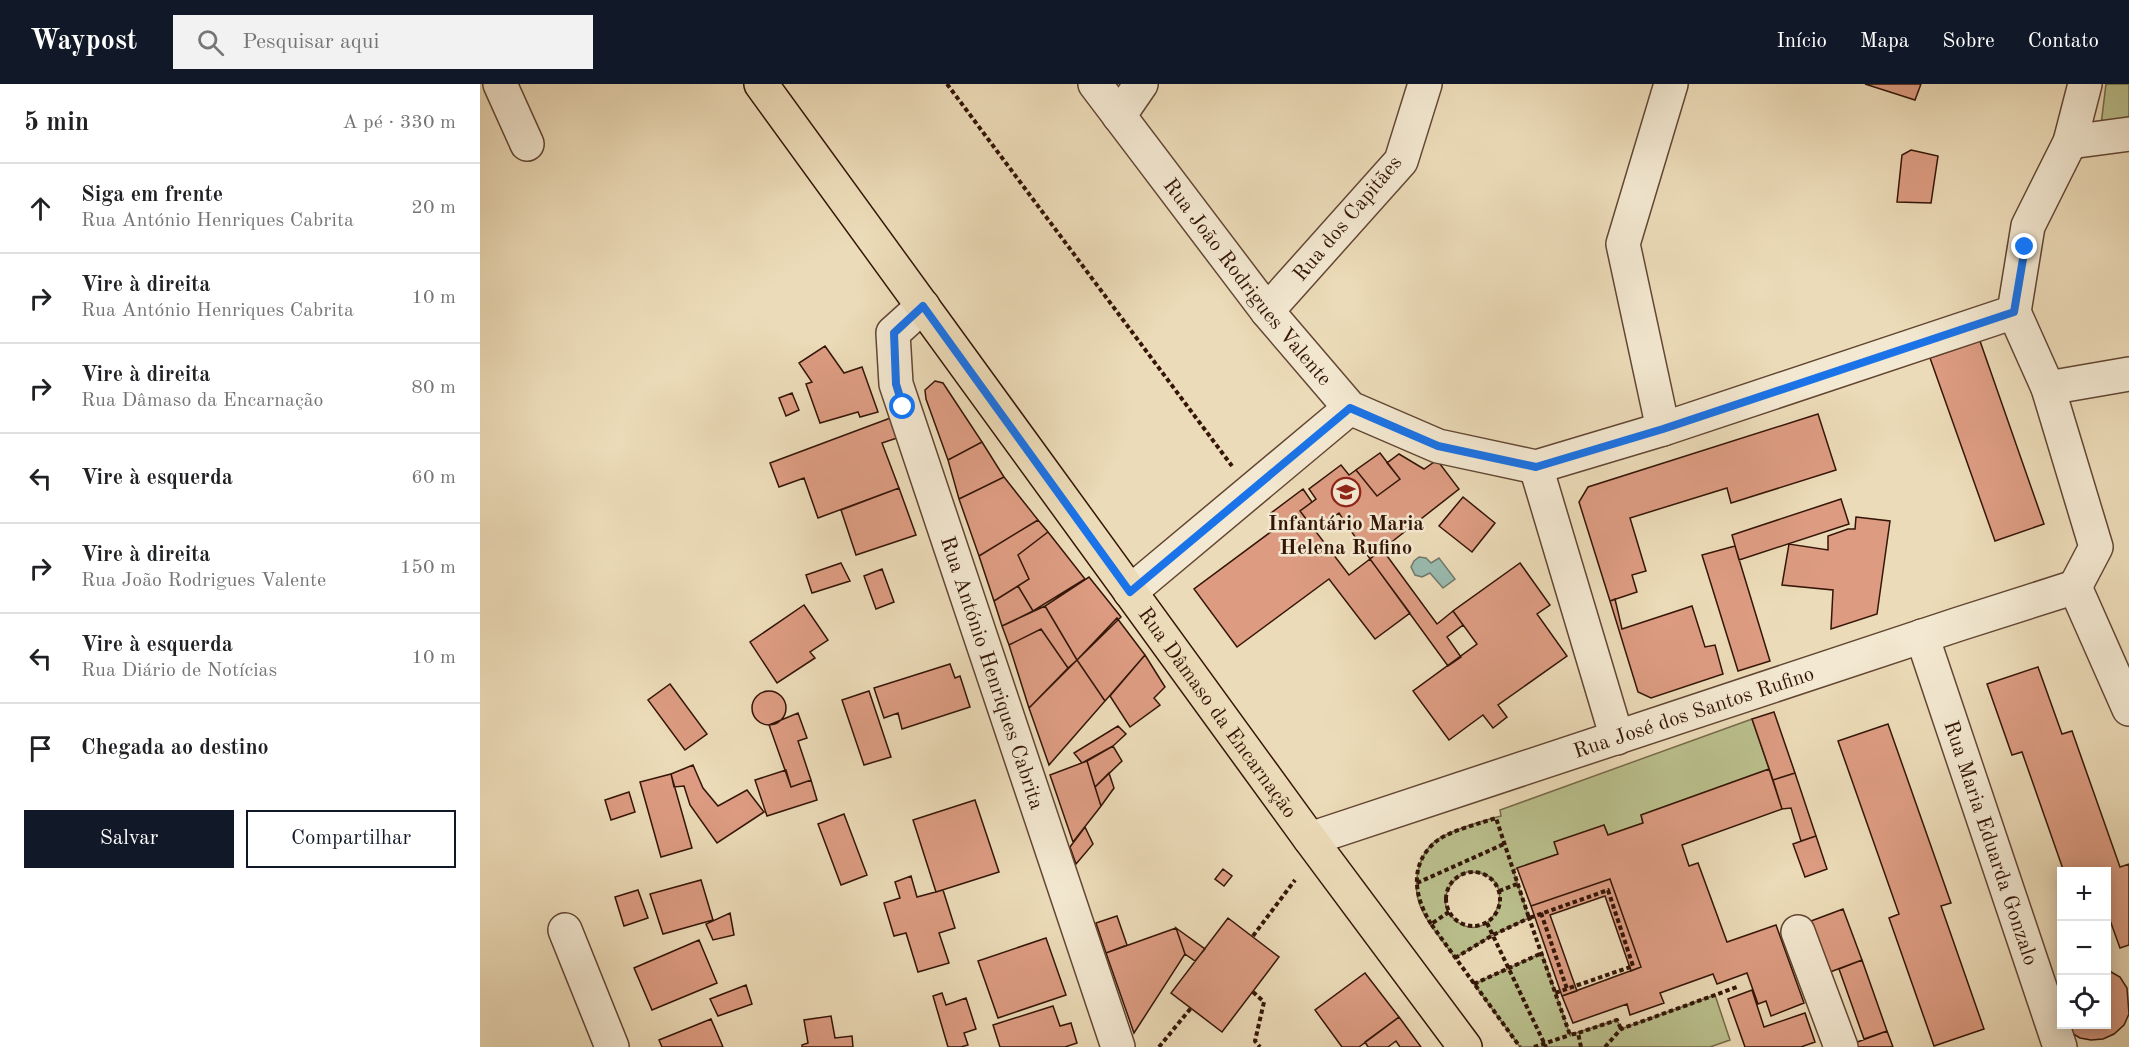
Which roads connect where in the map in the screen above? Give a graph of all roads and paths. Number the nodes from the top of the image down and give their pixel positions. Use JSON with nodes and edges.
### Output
{"nodes":[{"id":1,"x":500,"y":84,"type":"edge"},
{"id":2,"x":762,"y":84,"type":"edge"},
{"id":3,"x":947,"y":84,"type":"edge"},
{"id":4,"x":1095,"y":84,"type":"edge"},
{"id":5,"x":1141,"y":84,"type":"edge"},
{"id":6,"x":1425,"y":84,"type":"edge"},
{"id":7,"x":1671,"y":84,"type":"edge"},
{"id":8,"x":2085,"y":84,"type":"edge"},
{"id":9,"x":1119,"y":116,"type":"junction"},
{"id":10,"x":2129,"y":134,"type":"edge"},
{"id":11,"x":2070,"y":142,"type":"junction"},
{"id":12,"x":528,"y":144,"type":"dead end"},
{"id":13,"x":923,"y":306,"type":"junction"},
{"id":14,"x":1267,"y":311,"type":"junction"},
{"id":15,"x":2014,"y":312,"type":"junction"},
{"id":16,"x":2129,"y":374,"type":"edge"},
{"id":17,"x":2048,"y":388,"type":"junction"},
{"id":18,"x":1350,"y":408,"type":"junction"},
{"id":19,"x":1663,"y":429,"type":"junction"},
{"id":20,"x":1536,"y":467,"type":"junction"},
{"id":21,"x":1251,"y":491,"type":"junction"},
{"id":22,"x":2075,"y":588,"type":"junction"},
{"id":23,"x":1130,"y":592,"type":"junction"},
{"id":24,"x":1922,"y":636,"type":"junction"},
{"id":25,"x":2129,"y":710,"type":"edge"},
{"id":26,"x":1617,"y":738,"type":"junction"},
{"id":27,"x":1310,"y":839,"type":"junction"},
{"id":28,"x":1504,"y":844,"type":"junction"},
{"id":29,"x":1460,"y":864,"type":"junction"},
{"id":30,"x":1464,"y":874,"type":"junction"},
{"id":31,"x":1295,"y":880,"type":"dead end"},
{"id":32,"x":1417,"y":883,"type":"junction"},
{"id":33,"x":1517,"y":884,"type":"junction"},
{"id":34,"x":1499,"y":891,"type":"junction"},
{"id":35,"x":1449,"y":912,"type":"junction"},
{"id":36,"x":1541,"y":914,"type":"junction"},
{"id":37,"x":1528,"y":918,"type":"junction"},
{"id":38,"x":1487,"y":923,"type":"junction"},
{"id":39,"x":1431,"y":924,"type":"junction"},
{"id":40,"x":565,"y":930,"type":"dead end"},
{"id":41,"x":1798,"y":932,"type":"dead end"},
{"id":42,"x":1493,"y":935,"type":"junction"},
{"id":43,"x":1252,"y":936,"type":"dead end"},
{"id":44,"x":1542,"y":953,"type":"junction"},
{"id":45,"x":1455,"y":958,"type":"junction"},
{"id":46,"x":1508,"y":967,"type":"junction"},
{"id":47,"x":1474,"y":984,"type":"junction"},
{"id":48,"x":1737,"y":987,"type":"dead end"},
{"id":49,"x":1567,"y":989,"type":"junction"},
{"id":50,"x":1253,"y":992,"type":"dead end"},
{"id":51,"x":1556,"y":993,"type":"junction"},
{"id":52,"x":1191,"y":1008,"type":"dead end"},
{"id":53,"x":1621,"y":1029,"type":"junction"},
{"id":54,"x":1578,"y":1033,"type":"junction"},
{"id":55,"x":1570,"y":1035,"type":"junction"},
{"id":56,"x":1545,"y":1045,"type":"edge"},
{"id":57,"x":612,"y":1047,"type":"edge"},
{"id":58,"x":1118,"y":1047,"type":"edge"},
{"id":59,"x":1159,"y":1047,"type":"edge"},
{"id":60,"x":1260,"y":1047,"type":"edge"},
{"id":61,"x":1465,"y":1047,"type":"edge"},
{"id":62,"x":1520,"y":1047,"type":"edge"},
{"id":63,"x":1534,"y":1047,"type":"edge"},
{"id":64,"x":1581,"y":1047,"type":"edge"},
{"id":65,"x":1605,"y":1047,"type":"edge"},
{"id":66,"x":1841,"y":1047,"type":"edge"},
{"id":67,"x":2060,"y":1047,"type":"edge"}],
"edges":[{"from":1,"to":12,"type":"street"},
{"from":2,"to":13,"type":"main road","name":"Rua Dâmaso da Encarnação"},
{"from":3,"to":21,"type":"path"},
{"from":4,"to":9,"type":"street","name":"Rua João Rodrigues Valente"},
{"from":5,"to":9,"type":"street"},
{"from":6,"to":14,"type":"street","name":"Rua dos Capitães"},
{"from":7,"to":19,"type":"street"},
{"from":8,"to":11,"type":"street"},
{"from":9,"to":14,"type":"street","name":"Rua João Rodrigues Valente"},
{"from":10,"to":11,"type":"street"},
{"from":11,"to":15,"type":"street"},
{"from":13,"to":23,"type":"main road","name":"Rua Dâmaso da Encarnação"},
{"from":13,"to":58,"type":"street","name":"Rua António Henriques Cabrita"},
{"from":14,"to":18,"type":"street","name":"Rua João Rodrigues Valente"},
{"from":15,"to":17,"type":"street"},
{"from":15,"to":19,"type":"street","name":"Rua João Rodrigues Valente"},
{"from":16,"to":17,"type":"street"},
{"from":17,"to":22,"type":"street"},
{"from":18,"to":20,"type":"street","name":"Rua João Rodrigues Valente"},
{"from":18,"to":21,"type":"street"},
{"from":19,"to":20,"type":"street","name":"Rua João Rodrigues Valente"},
{"from":20,"to":26,"type":"street"},
{"from":21,"to":23,"type":"street"},
{"from":22,"to":24,"type":"street","name":"Rua José dos Santos Rufino"},
{"from":22,"to":25,"type":"street"},
{"from":23,"to":27,"type":"main road","name":"Rua Dâmaso da Encarnação"},
{"from":24,"to":26,"type":"street","name":"Rua José dos Santos Rufino"},
{"from":24,"to":67,"type":"street","name":"Rua Maria Eduarda Gonzalo"},
{"from":26,"to":27,"type":"street","name":"Rua José dos Santos Rufino"},
{"from":27,"to":61,"type":"main road","name":"Rua Dâmaso da Encarnação"},
{"from":28,"to":29,"type":"path"},
{"from":28,"to":32,"type":"path"},
{"from":28,"to":33,"type":"path"},
{"from":29,"to":30,"type":"path"},
{"from":29,"to":32,"type":"path"},
{"from":30,"to":34,"type":"path"},
{"from":30,"to":35,"type":"path"},
{"from":31,"to":43,"type":"path"},
{"from":32,"to":39,"type":"path"},
{"from":33,"to":34,"type":"path"},
{"from":33,"to":37,"type":"path"},
{"from":34,"to":38,"type":"path"},
{"from":35,"to":38,"type":"path"},
{"from":35,"to":39,"type":"path"},
{"from":36,"to":37,"type":"path"},
{"from":36,"to":49,"type":"path"},
{"from":36,"to":49,"type":"path"},
{"from":37,"to":42,"type":"path"},
{"from":37,"to":44,"type":"path"},
{"from":38,"to":42,"type":"path"},
{"from":39,"to":45,"type":"path"},
{"from":40,"to":57,"type":"street"},
{"from":41,"to":66,"type":"street"},
{"from":42,"to":45,"type":"path"},
{"from":42,"to":46,"type":"path"},
{"from":44,"to":46,"type":"path"},
{"from":44,"to":51,"type":"path"},
{"from":45,"to":47,"type":"path"},
{"from":46,"to":47,"type":"path"},
{"from":46,"to":56,"type":"path"},
{"from":47,"to":62,"type":"path"},
{"from":48,"to":53,"type":"path"},
{"from":49,"to":51,"type":"path"},
{"from":50,"to":60,"type":"path"},
{"from":51,"to":55,"type":"path"},
{"from":52,"to":59,"type":"path"},
{"from":53,"to":54,"type":"path"},
{"from":53,"to":65,"type":"path"},
{"from":54,"to":55,"type":"path"},
{"from":54,"to":64,"type":"path"},
{"from":55,"to":56,"type":"path"},
{"from":56,"to":63,"type":"path"}]}
